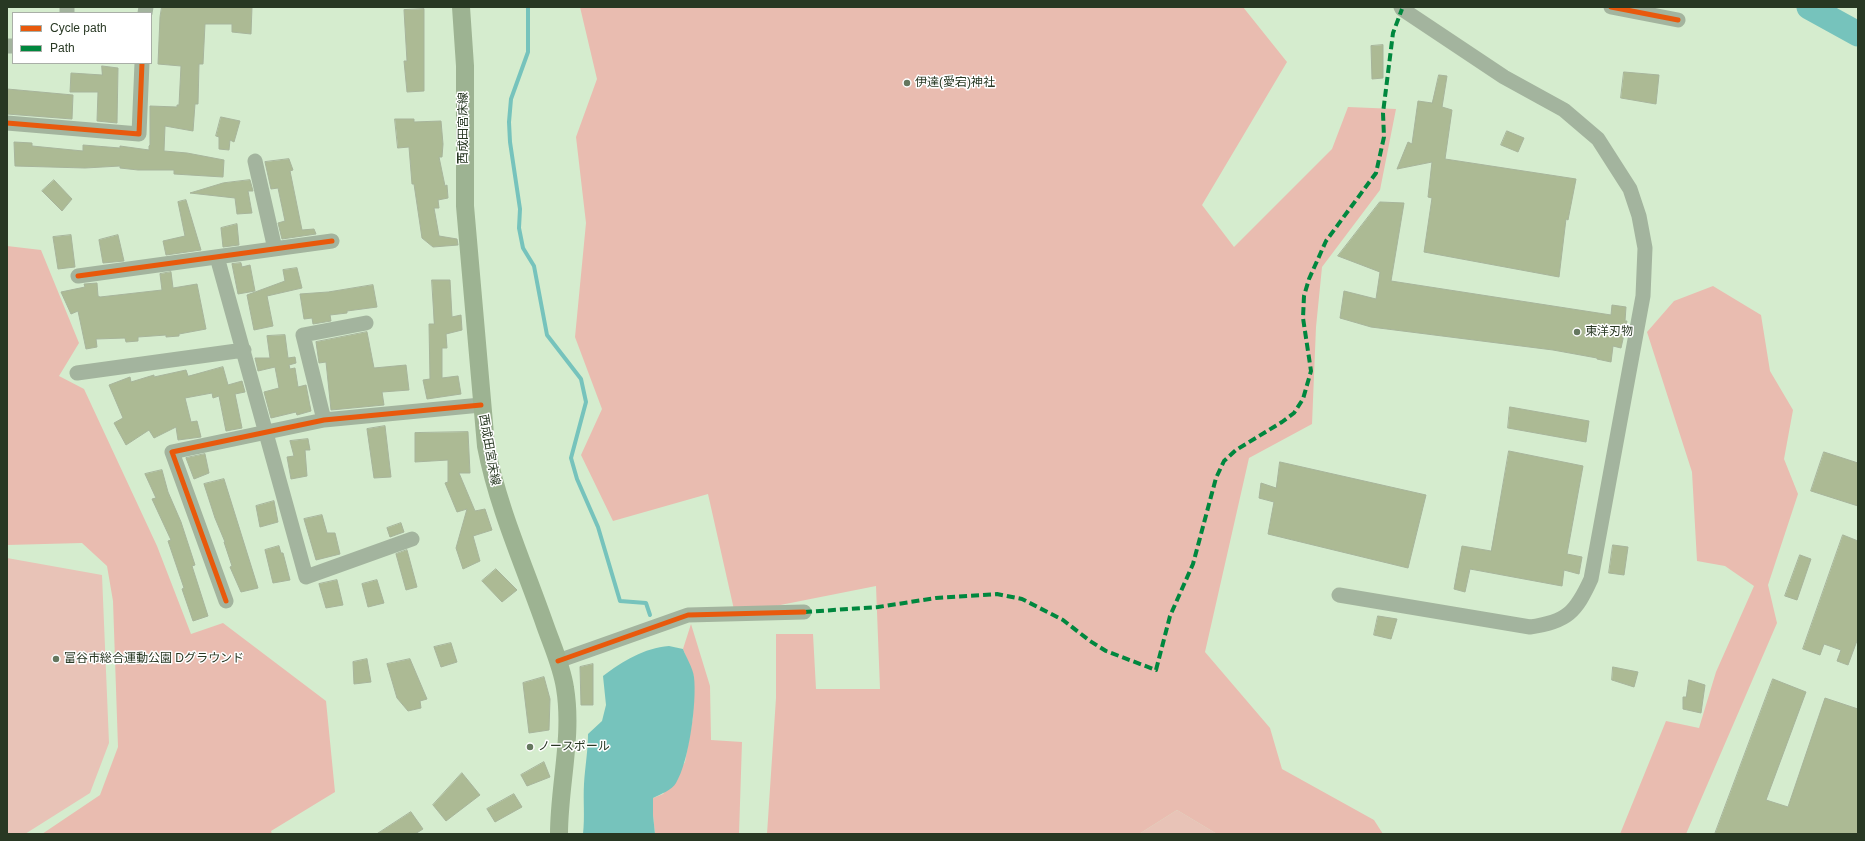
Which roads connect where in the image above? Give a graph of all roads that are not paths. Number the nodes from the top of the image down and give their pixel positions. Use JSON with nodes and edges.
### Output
{"nodes":[{"id":1,"x":461,"y":7,"type":"edge"},
{"id":2,"x":1401,"y":7,"type":"edge"},
{"id":3,"x":1611,"y":7,"type":"edge"},
{"id":4,"x":1678,"y":20,"type":"dead end"},
{"id":5,"x":142,"y":64,"type":"edge"},
{"id":6,"x":7,"y":123,"type":"edge"},
{"id":7,"x":255,"y":161,"type":"dead end"},
{"id":8,"x":332,"y":242,"type":"dead end"},
{"id":9,"x":275,"y":249,"type":"junction"},
{"id":10,"x":217,"y":257,"type":"junction"},
{"id":11,"x":78,"y":276,"type":"dead end"},
{"id":12,"x":366,"y":323,"type":"dead end"},
{"id":13,"x":244,"y":350,"type":"junction"},
{"id":14,"x":77,"y":373,"type":"dead end"},
{"id":15,"x":481,"y":405,"type":"junction"},
{"id":16,"x":324,"y":420,"type":"junction"},
{"id":17,"x":266,"y":432,"type":"junction"},
{"id":18,"x":412,"y":539,"type":"dead end"},
{"id":19,"x":1339,"y":595,"type":"dead end"},
{"id":20,"x":226,"y":601,"type":"dead end"},
{"id":21,"x":804,"y":612,"type":"dead end"},
{"id":22,"x":558,"y":661,"type":"junction"},
{"id":23,"x":559,"y":834,"type":"edge"}],
"edges":[{"from":1,"to":15,"type":"main road","name":"西成田宮床線"},
{"from":2,"to":19,"type":"street"},
{"from":3,"to":4,"type":"street"},
{"from":5,"to":6,"type":"street"},
{"from":7,"to":9,"type":"street"},
{"from":8,"to":9,"type":"street"},
{"from":9,"to":10,"type":"street"},
{"from":10,"to":11,"type":"street"},
{"from":10,"to":13,"type":"street"},
{"from":12,"to":16,"type":"street"},
{"from":13,"to":14,"type":"street"},
{"from":13,"to":17,"type":"street"},
{"from":15,"to":16,"type":"street"},
{"from":15,"to":22,"type":"main road","name":"西成田宮床線"},
{"from":16,"to":17,"type":"street"},
{"from":17,"to":18,"type":"street"},
{"from":17,"to":20,"type":"street"},
{"from":21,"to":22,"type":"street"},
{"from":22,"to":23,"type":"main road","name":"西成田宮床線"}]}
